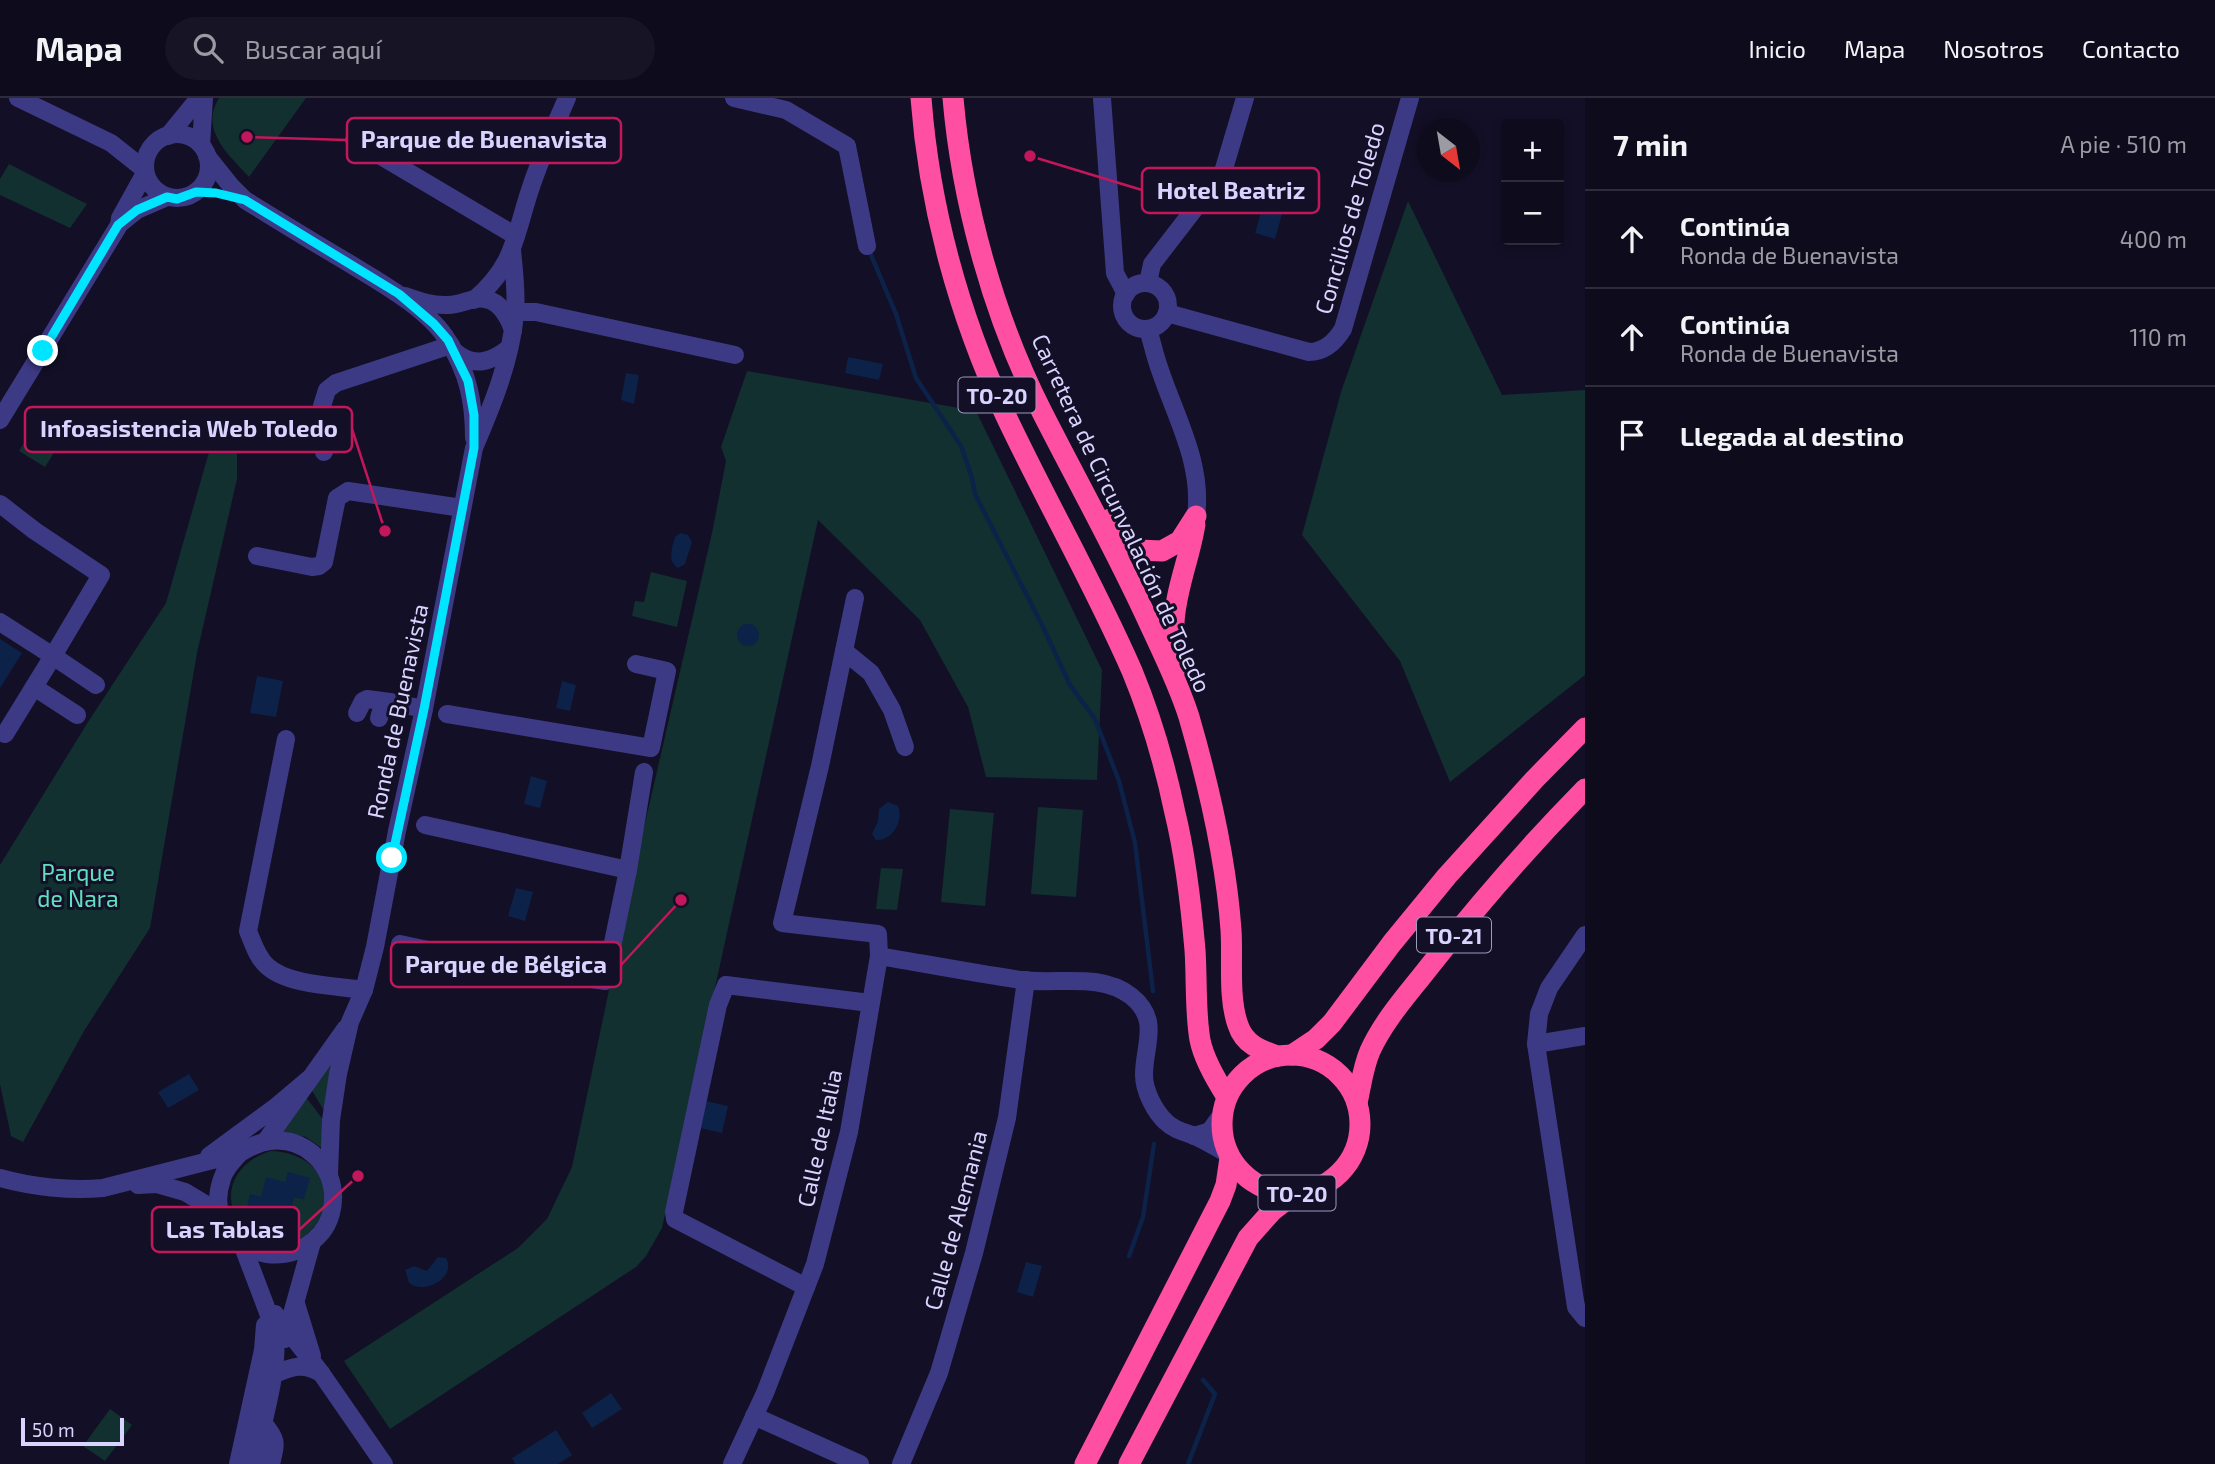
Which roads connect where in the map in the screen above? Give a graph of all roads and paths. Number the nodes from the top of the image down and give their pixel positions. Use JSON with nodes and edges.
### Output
{"nodes":[{"id":1,"x":18,"y":98,"type":"edge"},
{"id":2,"x":202,"y":98,"type":"edge"},
{"id":3,"x":567,"y":98,"type":"edge"},
{"id":4,"x":734,"y":98,"type":"edge"},
{"id":5,"x":920,"y":98,"type":"edge"},
{"id":6,"x":953,"y":98,"type":"edge"},
{"id":7,"x":1102,"y":98,"type":"edge"},
{"id":8,"x":1245,"y":98,"type":"edge"},
{"id":9,"x":1410,"y":98,"type":"edge"},
{"id":10,"x":163,"y":138,"type":"junction"},
{"id":11,"x":354,"y":140,"type":"dead end"},
{"id":12,"x":115,"y":145,"type":"junction"},
{"id":13,"x":204,"y":151,"type":"junction"},
{"id":14,"x":145,"y":172,"type":"junction"},
{"id":15,"x":196,"y":192,"type":"junction"},
{"id":16,"x":167,"y":197,"type":"junction"},
{"id":17,"x":245,"y":200,"type":"junction"},
{"id":18,"x":118,"y":225,"type":"junction"},
{"id":19,"x":514,"y":243,"type":"junction"},
{"id":20,"x":867,"y":246,"type":"dead end"},
{"id":21,"x":1148,"y":283,"type":"junction"},
{"id":22,"x":399,"y":294,"type":"junction"},
{"id":23,"x":1126,"y":294,"type":"junction"},
{"id":24,"x":470,"y":301,"type":"junction"},
{"id":25,"x":524,"y":312,"type":"dead end"},
{"id":26,"x":1167,"y":313,"type":"junction"},
{"id":27,"x":1148,"y":328,"type":"junction"},
{"id":28,"x":511,"y":340,"type":"junction"},
{"id":29,"x":451,"y":346,"type":"junction"},
{"id":30,"x":735,"y":355,"type":"dead end"},
{"id":31,"x":0,"y":420,"type":"edge"},
{"id":32,"x":1060,"y":445,"type":"junction"},
{"id":33,"x":474,"y":448,"type":"junction"},
{"id":34,"x":324,"y":452,"type":"dead end"},
{"id":35,"x":0,"y":504,"type":"edge"},
{"id":36,"x":462,"y":508,"type":"junction"},
{"id":37,"x":1196,"y":516,"type":"junction"},
{"id":38,"x":257,"y":556,"type":"dead end"},
{"id":39,"x":855,"y":598,"type":"dead end"},
{"id":40,"x":0,"y":622,"type":"edge"},
{"id":41,"x":844,"y":652,"type":"junction"},
{"id":42,"x":53,"y":656,"type":"junction"},
{"id":43,"x":636,"y":664,"type":"dead end"},
{"id":44,"x":96,"y":685,"type":"dead end"},
{"id":45,"x":34,"y":687,"type":"junction"},
{"id":46,"x":1180,"y":688,"type":"junction"},
{"id":47,"x":390,"y":702,"type":"junction"},
{"id":48,"x":424,"y":709,"type":"junction"},
{"id":49,"x":357,"y":713,"type":"dead end"},
{"id":50,"x":447,"y":714,"type":"dead end"},
{"id":51,"x":76,"y":715,"type":"dead end"},
{"id":52,"x":379,"y":718,"type":"dead end"},
{"id":53,"x":1585,"y":728,"type":"edge"},
{"id":54,"x":5,"y":734,"type":"dead end"},
{"id":55,"x":286,"y":739,"type":"dead end"},
{"id":56,"x":905,"y":747,"type":"dead end"},
{"id":57,"x":644,"y":772,"type":"dead end"},
{"id":58,"x":1585,"y":789,"type":"edge"},
{"id":59,"x":425,"y":825,"type":"dead end"},
{"id":60,"x":628,"y":870,"type":"junction"},
{"id":61,"x":1585,"y":935,"type":"edge"},
{"id":62,"x":400,"y":944,"type":"dead end"},
{"id":63,"x":879,"y":956,"type":"junction"},
{"id":64,"x":1026,"y":980,"type":"junction"},
{"id":65,"x":364,"y":990,"type":"junction"},
{"id":66,"x":870,"y":1003,"type":"junction"},
{"id":67,"x":350,"y":1022,"type":"junction"},
{"id":68,"x":1585,"y":1036,"type":"edge"},
{"id":69,"x":1536,"y":1044,"type":"junction"},
{"id":70,"x":1284,"y":1056,"type":"junction"},
{"id":71,"x":309,"y":1079,"type":"junction"},
{"id":72,"x":1357,"y":1103,"type":"junction"},
{"id":73,"x":1224,"y":1106,"type":"junction"},
{"id":74,"x":1194,"y":1136,"type":"junction"},
{"id":75,"x":265,"y":1142,"type":"junction"},
{"id":76,"x":240,"y":1153,"type":"junction"},
{"id":77,"x":1229,"y":1156,"type":"junction"},
{"id":78,"x":184,"y":1168,"type":"junction"},
{"id":79,"x":329,"y":1174,"type":"junction"},
{"id":80,"x":0,"y":1178,"type":"edge"},
{"id":81,"x":124,"y":1184,"type":"junction"},
{"id":82,"x":1294,"y":1194,"type":"junction"},
{"id":83,"x":220,"y":1213,"type":"junction"},
{"id":84,"x":312,"y":1242,"type":"junction"},
{"id":85,"x":242,"y":1244,"type":"junction"},
{"id":86,"x":806,"y":1287,"type":"junction"},
{"id":87,"x":264,"y":1303,"type":"junction"},
{"id":88,"x":296,"y":1304,"type":"junction"},
{"id":89,"x":1585,"y":1317,"type":"edge"},
{"id":90,"x":287,"y":1332,"type":"junction"},
{"id":91,"x":318,"y":1368,"type":"junction"},
{"id":92,"x":272,"y":1376,"type":"junction"},
{"id":93,"x":754,"y":1416,"type":"junction"},
{"id":94,"x":263,"y":1423,"type":"junction"},
{"id":95,"x":238,"y":1464,"type":"edge"},
{"id":96,"x":254,"y":1464,"type":"edge"},
{"id":97,"x":271,"y":1464,"type":"edge"},
{"id":98,"x":384,"y":1464,"type":"edge"},
{"id":99,"x":732,"y":1464,"type":"edge"},
{"id":100,"x":860,"y":1464,"type":"edge"},
{"id":101,"x":901,"y":1464,"type":"edge"},
{"id":102,"x":1085,"y":1464,"type":"edge"},
{"id":103,"x":1129,"y":1464,"type":"edge"}],
"edges":[{"from":1,"to":12,"type":"street"},
{"from":2,"to":10,"type":"street"},
{"from":2,"to":13,"type":"street"},
{"from":3,"to":19,"type":"street","name":"Ronda de Buenavista"},
{"from":4,"to":20,"type":"street"},
{"from":5,"to":73,"type":"highway","number":"TO-20"},
{"from":6,"to":32,"type":"highway","name":"Carretera de Circunvalación de Toledo","number":"TO-20"},
{"from":7,"to":23,"type":"street"},
{"from":8,"to":21,"type":"street"},
{"from":9,"to":26,"type":"street","name":"Concilios de Toledo"},
{"from":10,"to":12,"type":"street"},
{"from":10,"to":13,"type":"street"},
{"from":10,"to":14,"type":"street"},
{"from":11,"to":19,"type":"street"},
{"from":12,"to":14,"type":"street"},
{"from":13,"to":15,"type":"street"},
{"from":13,"to":17,"type":"street","name":"Ronda de Buenavista"},
{"from":14,"to":16,"type":"street"},
{"from":14,"to":18,"type":"street"},
{"from":15,"to":16,"type":"street"},
{"from":15,"to":17,"type":"street","name":"Ronda de Buenavista"},
{"from":16,"to":18,"type":"street"},
{"from":17,"to":22,"type":"street","name":"Ronda de Buenavista"},
{"from":18,"to":31,"type":"street"},
{"from":19,"to":24,"type":"street","name":"Ronda de Buenavista"},
{"from":19,"to":28,"type":"street","name":"Ronda de Buenavista"},
{"from":21,"to":23,"type":"street"},
{"from":21,"to":26,"type":"street"},
{"from":22,"to":24,"type":"street","name":"Ronda de Buenavista"},
{"from":22,"to":29,"type":"street","name":"Ronda de Buenavista"},
{"from":23,"to":27,"type":"street"},
{"from":24,"to":28,"type":"street","name":"Ronda de Buenavista"},
{"from":24,"to":29,"type":"street","name":"Ronda de Buenavista"},
{"from":25,"to":30,"type":"street"},
{"from":26,"to":27,"type":"street"},
{"from":27,"to":37,"type":"street"},
{"from":28,"to":29,"type":"street","name":"Ronda de Buenavista"},
{"from":28,"to":33,"type":"street","name":"Ronda de Buenavista"},
{"from":29,"to":33,"type":"street","name":"Ronda de Buenavista"},
{"from":29,"to":34,"type":"street"},
{"from":32,"to":37,"type":"highway"},
{"from":32,"to":46,"type":"highway","name":"Carretera de Circunvalación de Toledo","number":"TO-20"},
{"from":33,"to":36,"type":"street","name":"Ronda de Buenavista"},
{"from":35,"to":42,"type":"street"},
{"from":36,"to":38,"type":"street"},
{"from":36,"to":48,"type":"street","name":"Ronda de Buenavista"},
{"from":37,"to":46,"type":"highway"},
{"from":39,"to":41,"type":"street"},
{"from":40,"to":42,"type":"street"},
{"from":41,"to":56,"type":"street"},
{"from":41,"to":63,"type":"street"},
{"from":42,"to":44,"type":"street"},
{"from":42,"to":45,"type":"street"},
{"from":43,"to":50,"type":"street"},
{"from":45,"to":51,"type":"street"},
{"from":45,"to":54,"type":"street"},
{"from":46,"to":70,"type":"highway","name":"Carretera de Circunvalación de Toledo","number":"TO-20"},
{"from":47,"to":48,"type":"street"},
{"from":47,"to":49,"type":"street"},
{"from":47,"to":52,"type":"street"},
{"from":48,"to":65,"type":"street","name":"Ronda de Buenavista"},
{"from":53,"to":70,"type":"highway","number":"TO-21"},
{"from":55,"to":65,"type":"street"},
{"from":57,"to":60,"type":"street"},
{"from":58,"to":72,"type":"highway","number":"TO-21"},
{"from":59,"to":60,"type":"street"},
{"from":60,"to":62,"type":"street"},
{"from":61,"to":69,"type":"street"},
{"from":63,"to":64,"type":"street"},
{"from":63,"to":66,"type":"street","name":"Calle de Italia"},
{"from":64,"to":74,"type":"street"},
{"from":64,"to":101,"type":"street","name":"Calle de Alemania"},
{"from":65,"to":67,"type":"street","name":"Ronda de Buenavista"},
{"from":66,"to":86,"type":"street","name":"Calle de Italia"},
{"from":66,"to":86,"type":"street"},
{"from":67,"to":71,"type":"street","name":"Ronda de Buenavista"},
{"from":67,"to":79,"type":"street","name":"Ronda de Buenavista"},
{"from":68,"to":69,"type":"street"},
{"from":69,"to":89,"type":"street"},
{"from":70,"to":72,"type":"highway","name":"Carretera de Circunvalación de Toledo","number":"TO-20"},
{"from":70,"to":73,"type":"highway"},
{"from":71,"to":75,"type":"street","name":"Ronda de Buenavista"},
{"from":71,"to":78,"type":"street","name":"Ronda de Buenavista"},
{"from":72,"to":82,"type":"highway","number":"TO-20"},
{"from":73,"to":74,"type":"street"},
{"from":73,"to":77,"type":"highway","number":"TO-20"},
{"from":74,"to":77,"type":"street"},
{"from":75,"to":76,"type":"street","name":"Ronda de Buenavista"},
{"from":75,"to":79,"type":"street","name":"Ronda de Buenavista"},
{"from":76,"to":78,"type":"street","name":"Ronda de Buenavista"},
{"from":76,"to":83,"type":"street"},
{"from":77,"to":82,"type":"highway","number":"TO-20"},
{"from":77,"to":102,"type":"highway","number":"TO-20"},
{"from":78,"to":81,"type":"street","name":"Ronda de Buenavista"},
{"from":79,"to":84,"type":"street","name":"Ronda de Buenavista"},
{"from":80,"to":81,"type":"street","name":"Ronda de Buenavista"},
{"from":81,"to":83,"type":"street","name":"Ronda de Buenavista"},
{"from":82,"to":103,"type":"highway","number":"TO-20"},
{"from":83,"to":85,"type":"street","name":"Ronda de Buenavista"},
{"from":84,"to":85,"type":"street"},
{"from":84,"to":88,"type":"street"},
{"from":85,"to":87,"type":"street","name":"Ronda de Buenavista"},
{"from":86,"to":93,"type":"street","name":"Calle de Italia"},
{"from":87,"to":90,"type":"street"},
{"from":87,"to":92,"type":"street"},
{"from":87,"to":95,"type":"street"},
{"from":88,"to":90,"type":"street"},
{"from":88,"to":91,"type":"street"},
{"from":90,"to":91,"type":"street"},
{"from":90,"to":92,"type":"street"},
{"from":91,"to":92,"type":"street"},
{"from":91,"to":98,"type":"street"},
{"from":92,"to":94,"type":"street"},
{"from":93,"to":99,"type":"street","name":"Calle de Italia"},
{"from":93,"to":100,"type":"street"},
{"from":94,"to":96,"type":"street"},
{"from":94,"to":97,"type":"street"}]}
